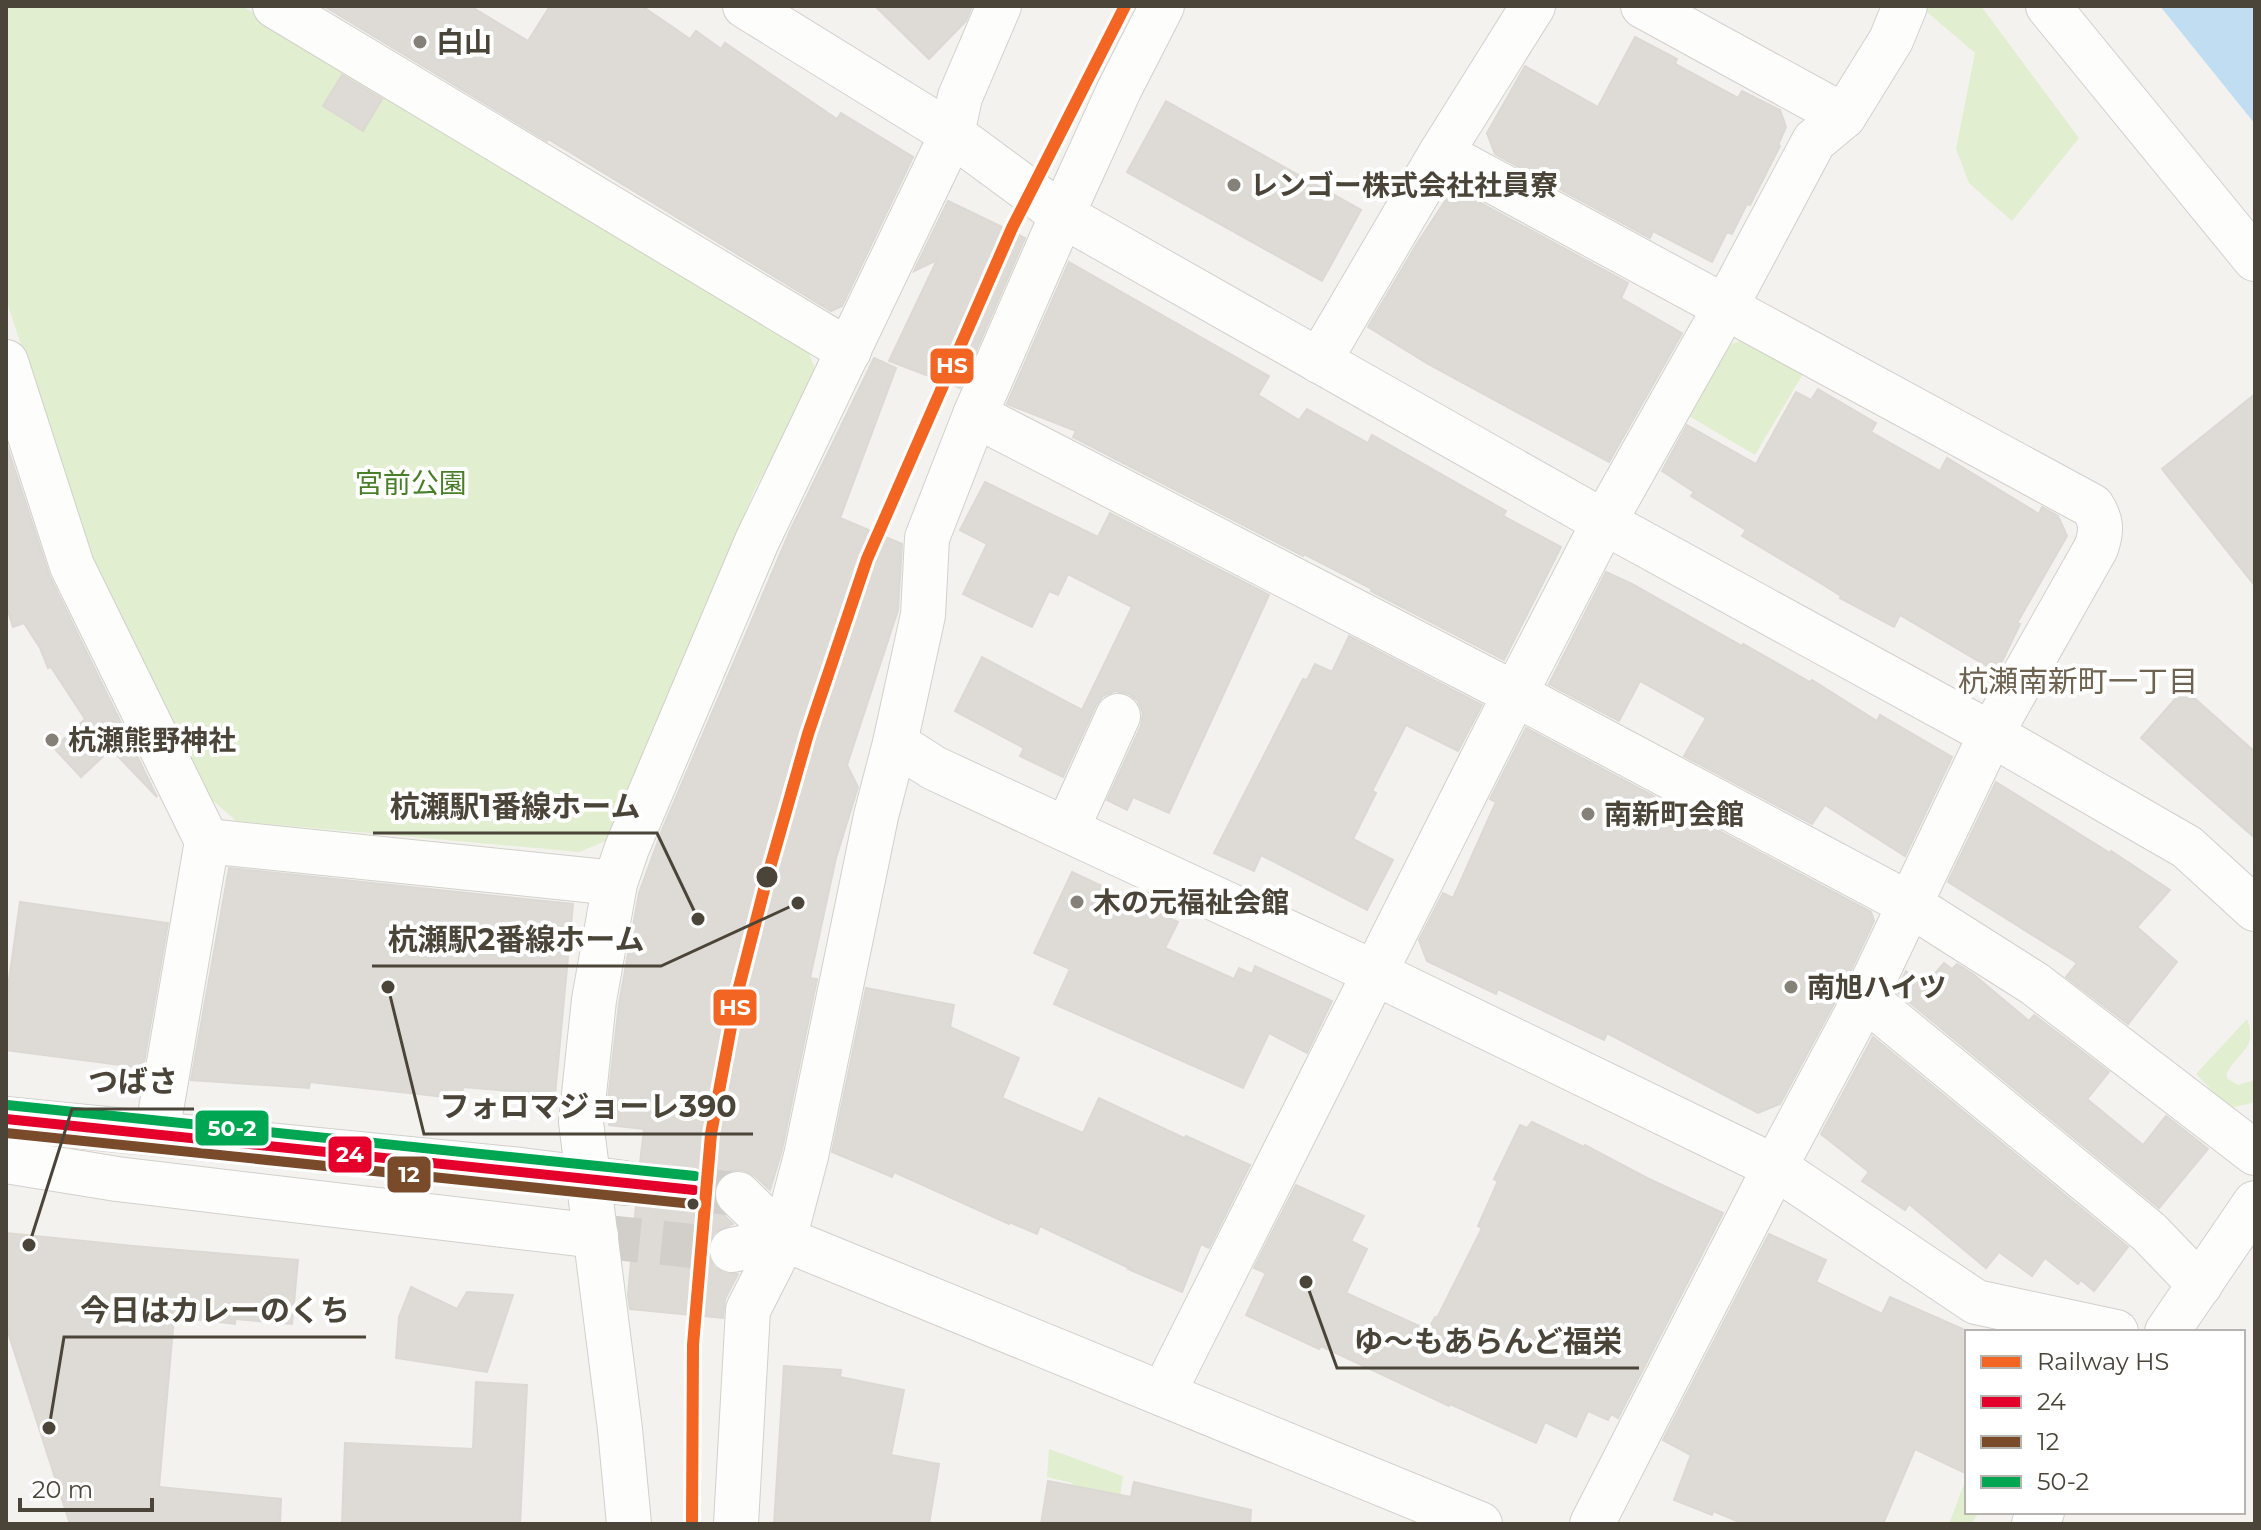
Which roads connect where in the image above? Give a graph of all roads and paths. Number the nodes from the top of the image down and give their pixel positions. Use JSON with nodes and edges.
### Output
{"nodes":[{"id":1,"x":745,"y":6,"type":"edge"},
{"id":2,"x":999,"y":6,"type":"edge"},
{"id":3,"x":1162,"y":6,"type":"edge"},
{"id":4,"x":1533,"y":6,"type":"edge"},
{"id":5,"x":1643,"y":6,"type":"edge"},
{"id":6,"x":1905,"y":6,"type":"edge"},
{"id":7,"x":2048,"y":6,"type":"edge"},
{"id":8,"x":279,"y":7,"type":"edge"},
{"id":9,"x":1844,"y":116,"type":"junction"},
{"id":10,"x":952,"y":134,"type":"junction"},
{"id":11,"x":1441,"y":153,"type":"junction"},
{"id":12,"x":1062,"y":215,"type":"junction"},
{"id":13,"x":2255,"y":259,"type":"edge"},
{"id":14,"x":1725,"y":308,"type":"junction"},
{"id":15,"x":849,"y":351,"type":"junction"},
{"id":16,"x":1319,"y":361,"type":"junction"},
{"id":17,"x":6,"y":362,"type":"edge"},
{"id":18,"x":975,"y":415,"type":"junction"},
{"id":19,"x":1604,"y":522,"type":"junction"},
{"id":20,"x":1515,"y":694,"type":"junction"},
{"id":21,"x":1118,"y":716,"type":"dead end"},
{"id":22,"x":1991,"y":734,"type":"junction"},
{"id":23,"x":895,"y":743,"type":"junction"},
{"id":24,"x":1067,"y":829,"type":"junction"},
{"id":25,"x":207,"y":841,"type":"junction"},
{"id":26,"x":615,"y":883,"type":"junction"},
{"id":27,"x":1909,"y":904,"type":"junction"},
{"id":28,"x":2255,"y":909,"type":"edge"},
{"id":29,"x":1375,"y":973,"type":"junction"},
{"id":30,"x":1865,"y":998,"type":"junction"},
{"id":31,"x":6,"y":1119,"type":"edge"},
{"id":32,"x":157,"y":1133,"type":"junction"},
{"id":33,"x":2255,"y":1153,"type":"edge"},
{"id":34,"x":6,"y":1161,"type":"edge"},
{"id":35,"x":1775,"y":1167,"type":"junction"},
{"id":36,"x":606,"y":1180,"type":"junction"},
{"id":37,"x":738,"y":1194,"type":"tunnel mouth"},
{"id":38,"x":2255,"y":1203,"type":"edge"},
{"id":39,"x":596,"y":1236,"type":"junction"},
{"id":40,"x":784,"y":1239,"type":"junction"},
{"id":41,"x":732,"y":1250,"type":"tunnel mouth"},
{"id":42,"x":2200,"y":1285,"type":"junction"},
{"id":43,"x":2107,"y":1330,"type":"edge"},
{"id":44,"x":2168,"y":1330,"type":"edge"},
{"id":45,"x":1163,"y":1394,"type":"junction"},
{"id":46,"x":1432,"y":1515,"type":"edge"},
{"id":47,"x":629,"y":1524,"type":"edge"},
{"id":48,"x":736,"y":1524,"type":"edge"},
{"id":49,"x":1480,"y":1524,"type":"edge"},
{"id":50,"x":1592,"y":1524,"type":"edge"}],
"edges":[{"from":1,"to":10,"type":"street"},
{"from":2,"to":10,"type":"street"},
{"from":3,"to":12,"type":"street"},
{"from":4,"to":11,"type":"street"},
{"from":5,"to":9,"type":"street"},
{"from":6,"to":9,"type":"street"},
{"from":7,"to":13,"type":"street"},
{"from":8,"to":15,"type":"street"},
{"from":9,"to":14,"type":"street"},
{"from":10,"to":12,"type":"street"},
{"from":10,"to":15,"type":"street"},
{"from":11,"to":14,"type":"street"},
{"from":11,"to":16,"type":"street"},
{"from":12,"to":16,"type":"street"},
{"from":12,"to":18,"type":"street"},
{"from":14,"to":19,"type":"street"},
{"from":14,"to":22,"type":"street"},
{"from":15,"to":26,"type":"street"},
{"from":16,"to":19,"type":"street"},
{"from":17,"to":25,"type":"street"},
{"from":18,"to":20,"type":"street"},
{"from":18,"to":23,"type":"street"},
{"from":19,"to":20,"type":"street"},
{"from":19,"to":22,"type":"street"},
{"from":20,"to":27,"type":"street"},
{"from":20,"to":29,"type":"street"},
{"from":21,"to":24,"type":"street"},
{"from":22,"to":27,"type":"street"},
{"from":22,"to":28,"type":"street"},
{"from":23,"to":24,"type":"street"},
{"from":23,"to":40,"type":"street"},
{"from":24,"to":29,"type":"street"},
{"from":25,"to":26,"type":"street"},
{"from":25,"to":32,"type":"street"},
{"from":26,"to":36,"type":"street"},
{"from":27,"to":30,"type":"street"},
{"from":27,"to":33,"type":"street"},
{"from":29,"to":35,"type":"street"},
{"from":29,"to":45,"type":"street"},
{"from":30,"to":35,"type":"street"},
{"from":30,"to":42,"type":"street"},
{"from":31,"to":32,"type":"street"},
{"from":32,"to":36,"type":"street"},
{"from":34,"to":39,"type":"street"},
{"from":35,"to":43,"type":"street"},
{"from":35,"to":50,"type":"street"},
{"from":36,"to":39,"type":"street"},
{"from":37,"to":40,"type":"street"},
{"from":38,"to":42,"type":"street"},
{"from":39,"to":47,"type":"street"},
{"from":40,"to":41,"type":"street"},
{"from":40,"to":45,"type":"street"},
{"from":40,"to":48,"type":"street"},
{"from":42,"to":44,"type":"street"},
{"from":45,"to":46,"type":"street"},
{"from":46,"to":49,"type":"street"}]}
